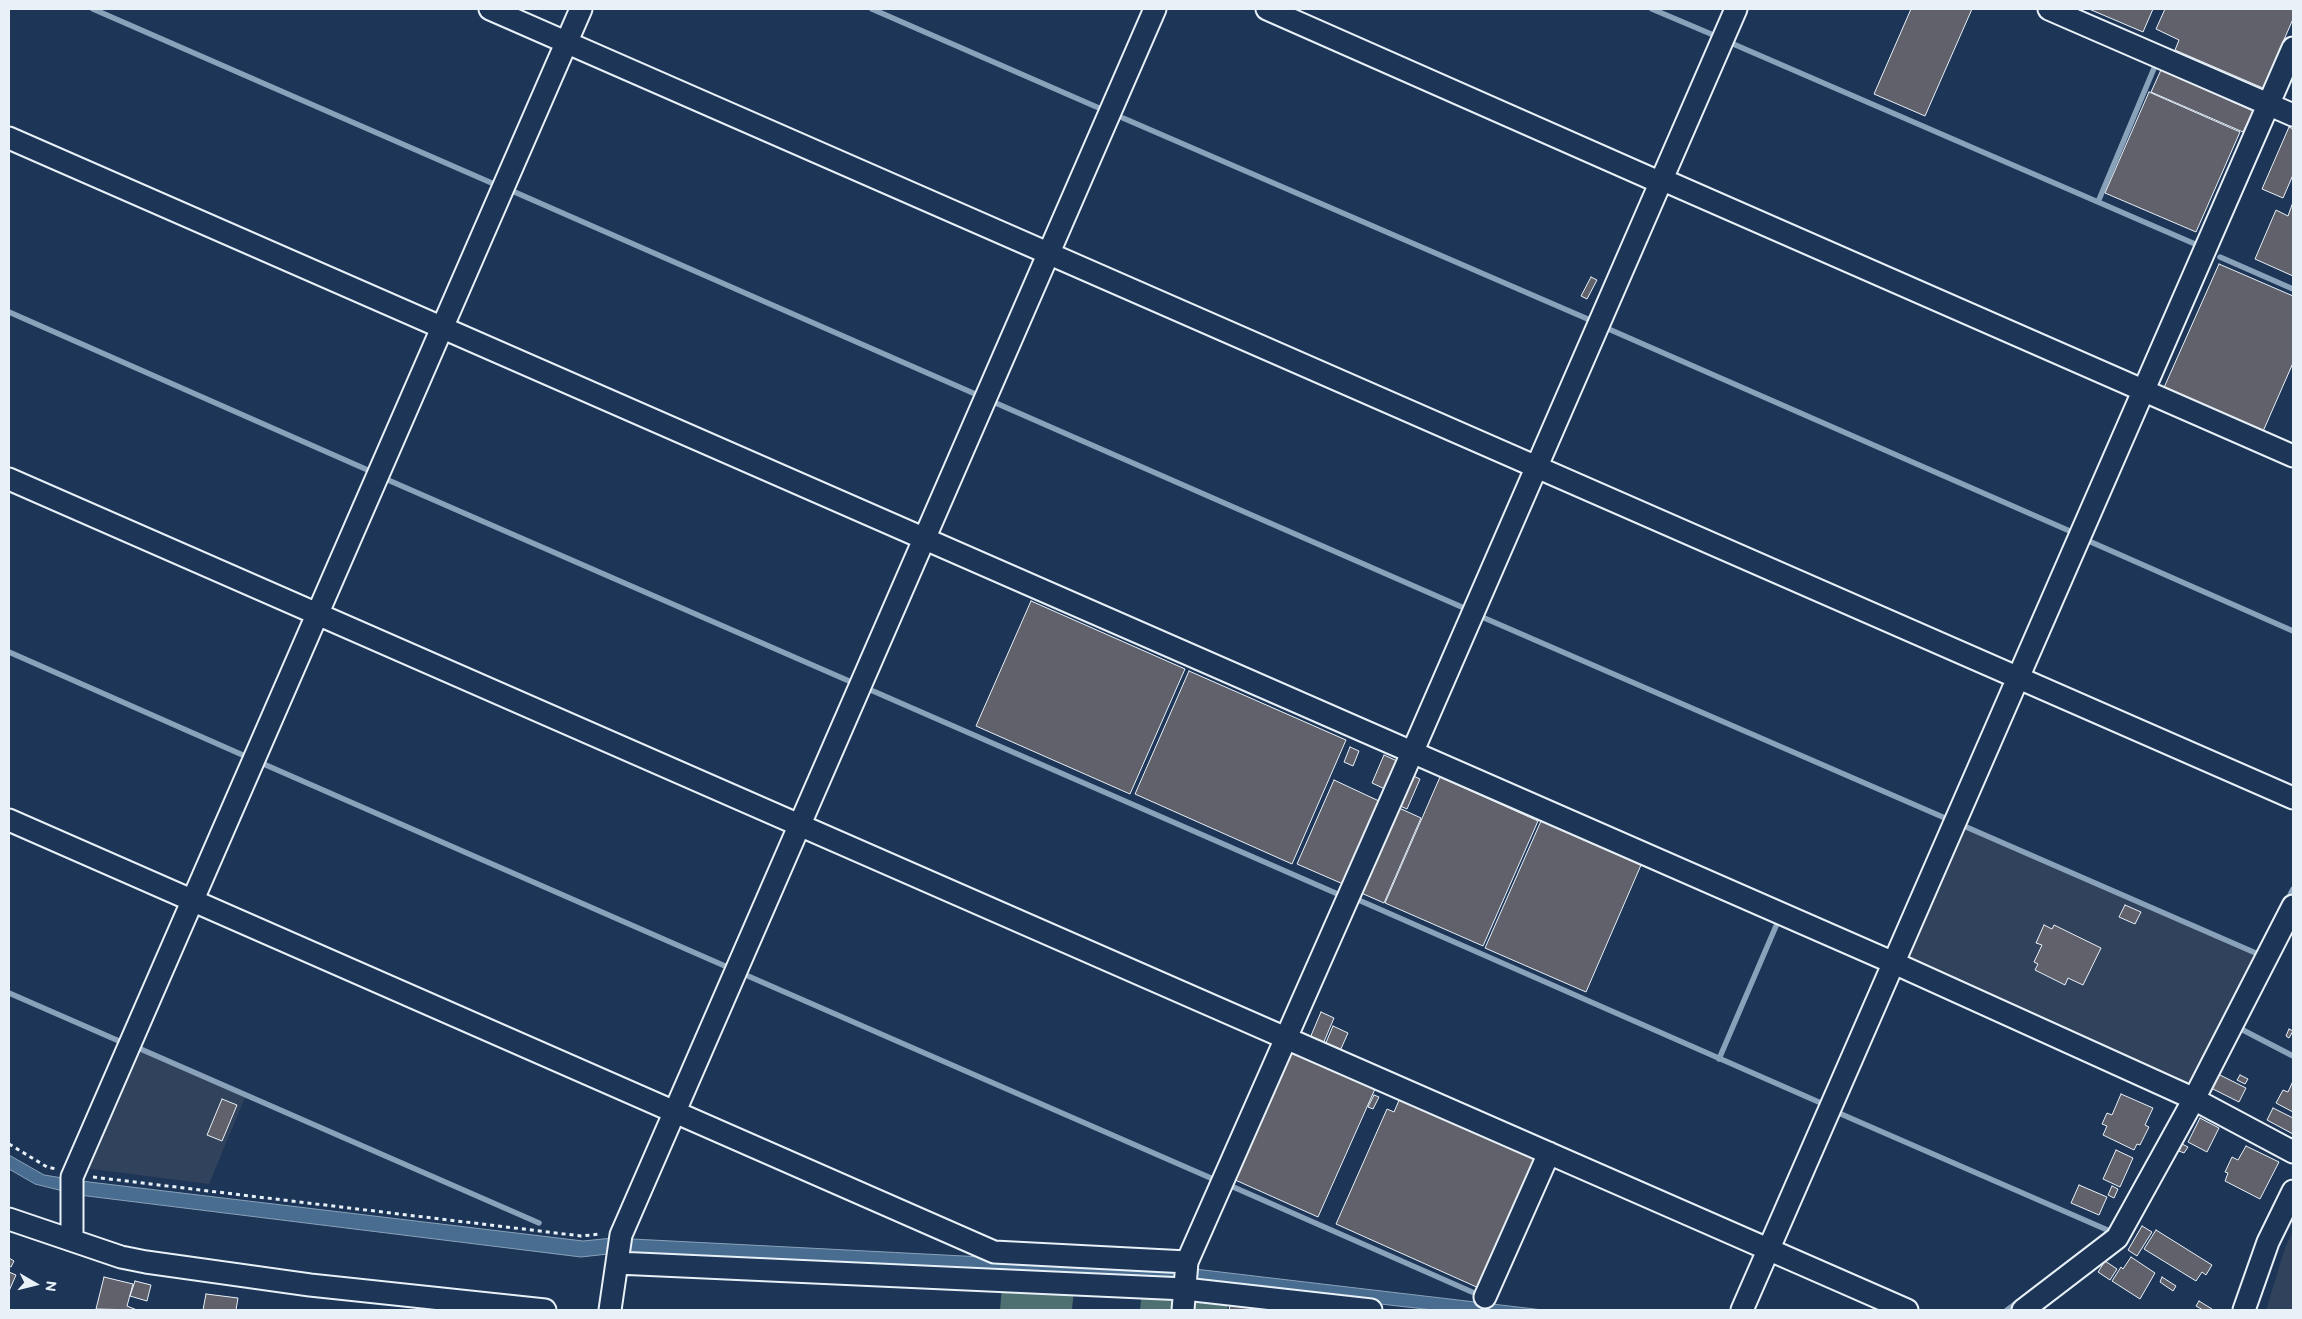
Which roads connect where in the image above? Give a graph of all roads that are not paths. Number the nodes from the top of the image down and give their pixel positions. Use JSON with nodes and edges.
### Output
{"nodes":[{"id":1,"x":490,"y":9,"type":"edge"},
{"id":2,"x":581,"y":9,"type":"edge"},
{"id":3,"x":1156,"y":9,"type":"edge"},
{"id":4,"x":1267,"y":9,"type":"edge"},
{"id":5,"x":1736,"y":9,"type":"edge"},
{"id":6,"x":2049,"y":9,"type":"edge"},
{"id":7,"x":566,"y":42,"type":"junction"},
{"id":8,"x":2293,"y":48,"type":"edge"},
{"id":9,"x":2269,"y":104,"type":"junction"},
{"id":10,"x":2293,"y":115,"type":"edge"},
{"id":11,"x":9,"y":138,"type":"edge"},
{"id":12,"x":1660,"y":180,"type":"junction"},
{"id":13,"x":1049,"y":253,"type":"junction"},
{"id":14,"x":440,"y":326,"type":"junction"},
{"id":15,"x":2144,"y":390,"type":"junction"},
{"id":16,"x":2293,"y":456,"type":"edge"},
{"id":17,"x":1537,"y":465,"type":"junction"},
{"id":18,"x":9,"y":479,"type":"edge"},
{"id":19,"x":925,"y":539,"type":"junction"},
{"id":20,"x":316,"y":612,"type":"junction"},
{"id":21,"x":2019,"y":678,"type":"junction"},
{"id":22,"x":1412,"y":753,"type":"junction"},
{"id":23,"x":2293,"y":798,"type":"edge"},
{"id":24,"x":9,"y":820,"type":"edge"},
{"id":25,"x":800,"y":826,"type":"junction"},
{"id":26,"x":192,"y":900,"type":"junction"},
{"id":27,"x":2293,"y":906,"type":"edge"},
{"id":28,"x":1894,"y":963,"type":"junction"},
{"id":29,"x":1286,"y":1038,"type":"junction"},
{"id":30,"x":2187,"y":1096,"type":"junction"},
{"id":31,"x":674,"y":1111,"type":"junction"},
{"id":32,"x":2293,"y":1152,"type":"edge"},
{"id":33,"x":1549,"y":1153,"type":"junction"},
{"id":34,"x":2293,"y":1191,"type":"edge"},
{"id":35,"x":9,"y":1219,"type":"edge"},
{"id":36,"x":72,"y":1240,"type":"junction"},
{"id":37,"x":1769,"y":1250,"type":"junction"},
{"id":38,"x":617,"y":1260,"type":"junction"},
{"id":39,"x":1188,"y":1262,"type":"junction"},
{"id":40,"x":1185,"y":1287,"type":"junction"},
{"id":41,"x":1485,"y":1297,"type":"dead end"},
{"id":42,"x":544,"y":1310,"type":"edge"},
{"id":43,"x":610,"y":1310,"type":"edge"},
{"id":44,"x":1183,"y":1310,"type":"edge"},
{"id":45,"x":1371,"y":1310,"type":"edge"},
{"id":46,"x":1742,"y":1310,"type":"edge"},
{"id":47,"x":1907,"y":1310,"type":"edge"},
{"id":48,"x":2023,"y":1310,"type":"edge"},
{"id":49,"x":2244,"y":1310,"type":"edge"}],
"edges":[{"from":1,"to":7,"type":"street"},
{"from":2,"to":7,"type":"street"},
{"from":3,"to":13,"type":"street"},
{"from":4,"to":12,"type":"street"},
{"from":5,"to":12,"type":"street"},
{"from":6,"to":9,"type":"street"},
{"from":7,"to":13,"type":"street"},
{"from":7,"to":14,"type":"street"},
{"from":8,"to":9,"type":"street"},
{"from":9,"to":10,"type":"street"},
{"from":9,"to":15,"type":"street"},
{"from":11,"to":14,"type":"street"},
{"from":12,"to":15,"type":"street"},
{"from":12,"to":17,"type":"street"},
{"from":13,"to":17,"type":"street"},
{"from":13,"to":19,"type":"street"},
{"from":14,"to":19,"type":"street"},
{"from":14,"to":20,"type":"street"},
{"from":15,"to":16,"type":"street"},
{"from":15,"to":21,"type":"street"},
{"from":17,"to":21,"type":"street"},
{"from":17,"to":22,"type":"street"},
{"from":18,"to":20,"type":"street"},
{"from":19,"to":22,"type":"street"},
{"from":19,"to":25,"type":"street"},
{"from":20,"to":25,"type":"street"},
{"from":20,"to":26,"type":"street"},
{"from":21,"to":23,"type":"street"},
{"from":21,"to":28,"type":"street"},
{"from":22,"to":28,"type":"street"},
{"from":22,"to":29,"type":"street"},
{"from":24,"to":26,"type":"street"},
{"from":25,"to":29,"type":"street"},
{"from":25,"to":31,"type":"street"},
{"from":26,"to":31,"type":"street"},
{"from":26,"to":36,"type":"street"},
{"from":27,"to":30,"type":"street"},
{"from":28,"to":30,"type":"street"},
{"from":28,"to":37,"type":"street"},
{"from":29,"to":33,"type":"street"},
{"from":29,"to":39,"type":"street"},
{"from":30,"to":32,"type":"street"},
{"from":30,"to":48,"type":"street"},
{"from":31,"to":38,"type":"street"},
{"from":31,"to":39,"type":"street"},
{"from":33,"to":37,"type":"street"},
{"from":33,"to":41,"type":"street"},
{"from":34,"to":49,"type":"street"},
{"from":35,"to":36,"type":"street"},
{"from":36,"to":42,"type":"street"},
{"from":37,"to":46,"type":"street"},
{"from":37,"to":47,"type":"street"},
{"from":38,"to":40,"type":"street"},
{"from":38,"to":43,"type":"street"},
{"from":39,"to":40,"type":"street"},
{"from":40,"to":44,"type":"street"},
{"from":40,"to":45,"type":"street"}]}
